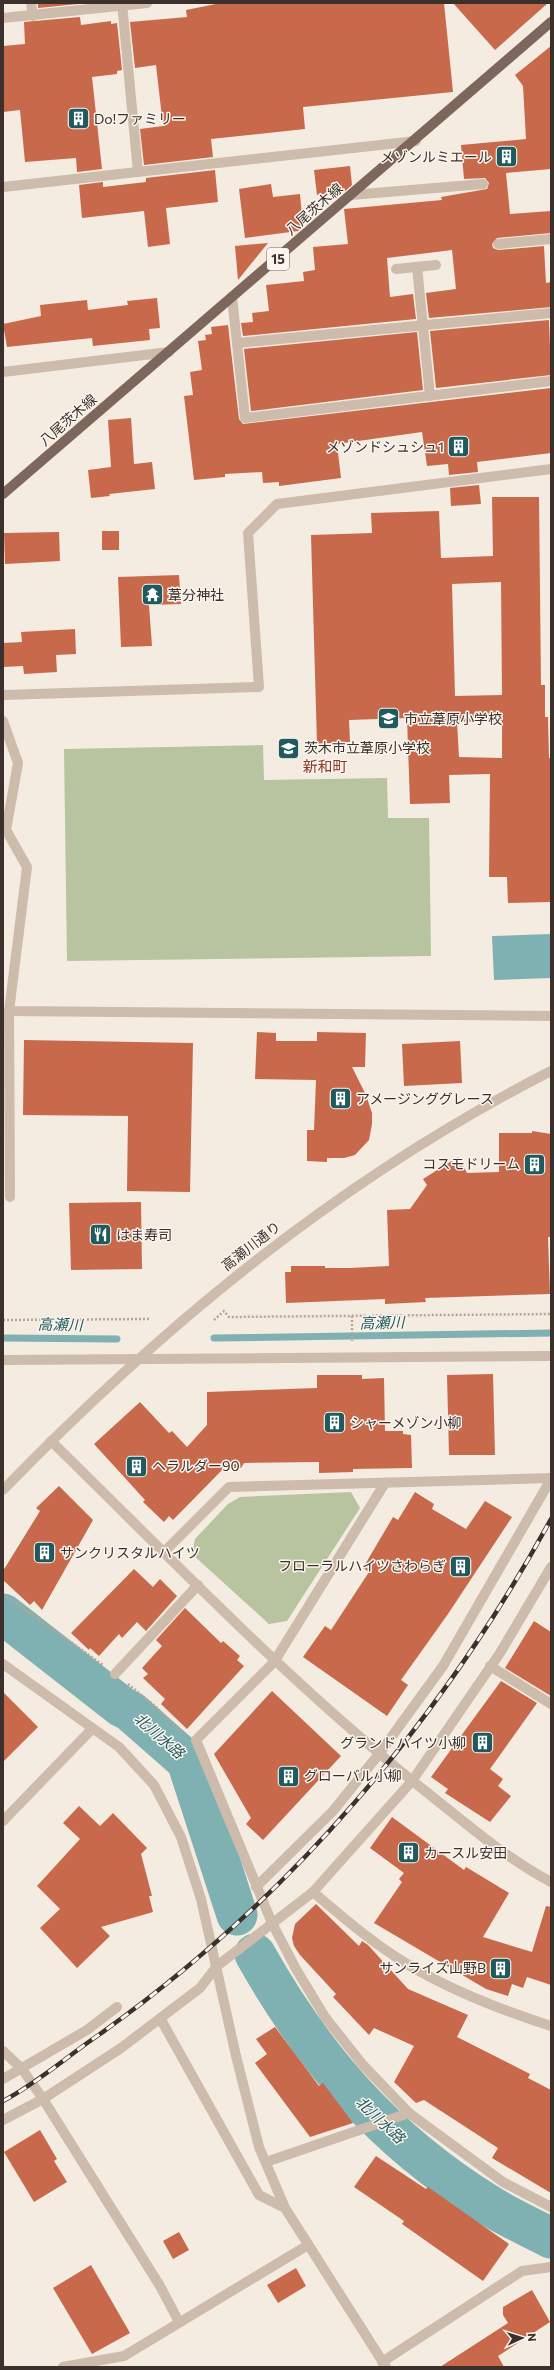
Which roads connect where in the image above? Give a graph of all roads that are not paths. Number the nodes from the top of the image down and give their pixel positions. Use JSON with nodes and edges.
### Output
{"nodes":[{"id":1,"x":31,"y":3,"type":"edge"},
{"id":2,"x":147,"y":3,"type":"edge"},
{"id":3,"x":122,"y":4,"type":"edge"},
{"id":4,"x":33,"y":16,"type":"junction"},
{"id":5,"x":3,"y":18,"type":"edge"},
{"id":6,"x":551,"y":22,"type":"edge"},
{"id":7,"x":416,"y":140,"type":"junction"},
{"id":8,"x":138,"y":172,"type":"junction"},
{"id":9,"x":483,"y":184,"type":"dead end"},
{"id":10,"x":3,"y":187,"type":"edge"},
{"id":11,"x":351,"y":195,"type":"junction"},
{"id":12,"x":551,"y":239,"type":"edge"},
{"id":13,"x":498,"y":244,"type":"dead end"},
{"id":14,"x":436,"y":265,"type":"dead end"},
{"id":15,"x":417,"y":267,"type":"junction"},
{"id":16,"x":396,"y":269,"type":"dead end"},
{"id":17,"x":232,"y":298,"type":"junction"},
{"id":18,"x":551,"y":313,"type":"edge"},
{"id":19,"x":422,"y":325,"type":"junction"},
{"id":20,"x":237,"y":343,"type":"junction"},
{"id":21,"x":169,"y":352,"type":"junction"},
{"id":22,"x":3,"y":372,"type":"edge"},
{"id":23,"x":551,"y":381,"type":"edge"},
{"id":24,"x":430,"y":396,"type":"junction"},
{"id":25,"x":551,"y":468,"type":"edge"},
{"id":26,"x":3,"y":494,"type":"edge"},
{"id":27,"x":3,"y":695,"type":"edge"},
{"id":28,"x":3,"y":721,"type":"edge"},
{"id":29,"x":9,"y":1011,"type":"junction"},
{"id":30,"x":551,"y":1016,"type":"edge"},
{"id":31,"x":551,"y":1071,"type":"edge"},
{"id":32,"x":6,"y":1155,"type":"edge"},
{"id":33,"x":10,"y":1197,"type":"dead end"},
{"id":34,"x":551,"y":1356,"type":"edge"},
{"id":35,"x":136,"y":1359,"type":"junction"},
{"id":36,"x":3,"y":1360,"type":"edge"},
{"id":37,"x":51,"y":1441,"type":"junction"},
{"id":38,"x":551,"y":1479,"type":"edge"},
{"id":39,"x":385,"y":1483,"type":"junction"},
{"id":40,"x":3,"y":1490,"type":"edge"},
{"id":41,"x":164,"y":1552,"type":"junction"},
{"id":42,"x":551,"y":1567,"type":"edge"},
{"id":43,"x":198,"y":1585,"type":"junction"},
{"id":44,"x":274,"y":1662,"type":"junction"},
{"id":45,"x":3,"y":1664,"type":"edge"},
{"id":46,"x":490,"y":1666,"type":"junction"},
{"id":47,"x":115,"y":1674,"type":"dead end"},
{"id":48,"x":551,"y":1704,"type":"edge"},
{"id":49,"x":92,"y":1729,"type":"junction"},
{"id":50,"x":379,"y":1754,"type":"junction"},
{"id":51,"x":412,"y":1781,"type":"junction"},
{"id":52,"x":3,"y":1821,"type":"edge"},
{"id":53,"x":551,"y":1882,"type":"edge"},
{"id":54,"x":256,"y":1887,"type":"junction"},
{"id":55,"x":313,"y":1892,"type":"junction"},
{"id":56,"x":272,"y":1923,"type":"junction"},
{"id":57,"x":217,"y":1966,"type":"junction"},
{"id":58,"x":117,"y":2007,"type":"dead end"},
{"id":59,"x":160,"y":2018,"type":"junction"},
{"id":60,"x":551,"y":2026,"type":"edge"},
{"id":61,"x":3,"y":2051,"type":"edge"},
{"id":62,"x":22,"y":2069,"type":"junction"},
{"id":63,"x":3,"y":2079,"type":"edge"},
{"id":64,"x":43,"y":2099,"type":"junction"},
{"id":65,"x":409,"y":2112,"type":"junction"},
{"id":66,"x":3,"y":2120,"type":"edge"},
{"id":67,"x":266,"y":2162,"type":"junction"},
{"id":68,"x":551,"y":2207,"type":"edge"},
{"id":69,"x":285,"y":2208,"type":"junction"},
{"id":70,"x":308,"y":2245,"type":"junction"},
{"id":71,"x":551,"y":2267,"type":"edge"},
{"id":72,"x":179,"y":2322,"type":"junction"},
{"id":73,"x":384,"y":2365,"type":"edge"},
{"id":74,"x":63,"y":2367,"type":"edge"}],
"edges":[{"from":1,"to":4,"type":"street"},
{"from":2,"to":3,"type":"street"},
{"from":3,"to":4,"type":"street"},
{"from":3,"to":8,"type":"street"},
{"from":4,"to":5,"type":"street"},
{"from":6,"to":7,"type":"main road","name":"八尾茨木線","number":"15"},
{"from":7,"to":8,"type":"street"},
{"from":7,"to":11,"type":"main road","name":"八尾茨木線","number":"15"},
{"from":8,"to":10,"type":"street"},
{"from":9,"to":11,"type":"street"},
{"from":11,"to":17,"type":"main road","name":"八尾茨木線","number":"15"},
{"from":12,"to":13,"type":"street"},
{"from":14,"to":15,"type":"street"},
{"from":15,"to":16,"type":"street"},
{"from":15,"to":19,"type":"street"},
{"from":17,"to":20,"type":"street"},
{"from":17,"to":21,"type":"main road","name":"八尾茨木線","number":"15"},
{"from":18,"to":19,"type":"street"},
{"from":19,"to":20,"type":"street"},
{"from":19,"to":24,"type":"street"},
{"from":20,"to":24,"type":"street"},
{"from":21,"to":22,"type":"street"},
{"from":21,"to":26,"type":"main road","name":"八尾茨木線","number":"15"},
{"from":23,"to":24,"type":"street"},
{"from":25,"to":27,"type":"street"},
{"from":28,"to":29,"type":"street"},
{"from":29,"to":30,"type":"street"},
{"from":29,"to":32,"type":"street"},
{"from":31,"to":35,"type":"street","name":"高瀬川通り"},
{"from":32,"to":33,"type":"street"},
{"from":34,"to":35,"type":"street"},
{"from":35,"to":36,"type":"street"},
{"from":35,"to":37,"type":"street","name":"高瀬川通り"},
{"from":37,"to":40,"type":"street","name":"高瀬川通り"},
{"from":37,"to":41,"type":"street"},
{"from":38,"to":39,"type":"street"},
{"from":38,"to":50,"type":"street"},
{"from":39,"to":41,"type":"street"},
{"from":39,"to":44,"type":"street"},
{"from":41,"to":43,"type":"street"},
{"from":42,"to":46,"type":"street"},
{"from":43,"to":44,"type":"street"},
{"from":43,"to":47,"type":"street"},
{"from":44,"to":50,"type":"street"},
{"from":44,"to":54,"type":"street"},
{"from":45,"to":49,"type":"street"},
{"from":46,"to":48,"type":"street"},
{"from":46,"to":51,"type":"street"},
{"from":49,"to":52,"type":"street"},
{"from":49,"to":57,"type":"street"},
{"from":50,"to":51,"type":"street"},
{"from":50,"to":54,"type":"street"},
{"from":51,"to":53,"type":"street"},
{"from":51,"to":55,"type":"street"},
{"from":54,"to":56,"type":"street"},
{"from":55,"to":56,"type":"street"},
{"from":55,"to":60,"type":"street"},
{"from":56,"to":57,"type":"street"},
{"from":56,"to":65,"type":"street"},
{"from":57,"to":59,"type":"street"},
{"from":57,"to":67,"type":"street"},
{"from":58,"to":62,"type":"street"},
{"from":59,"to":64,"type":"street"},
{"from":59,"to":69,"type":"street"},
{"from":61,"to":62,"type":"street"},
{"from":62,"to":63,"type":"street"},
{"from":62,"to":64,"type":"street"},
{"from":64,"to":66,"type":"street"},
{"from":64,"to":72,"type":"street"},
{"from":65,"to":67,"type":"street"},
{"from":65,"to":68,"type":"street"},
{"from":67,"to":69,"type":"street"},
{"from":69,"to":70,"type":"street"},
{"from":70,"to":72,"type":"street"},
{"from":70,"to":73,"type":"street"},
{"from":71,"to":73,"type":"street"},
{"from":72,"to":74,"type":"street"}]}
